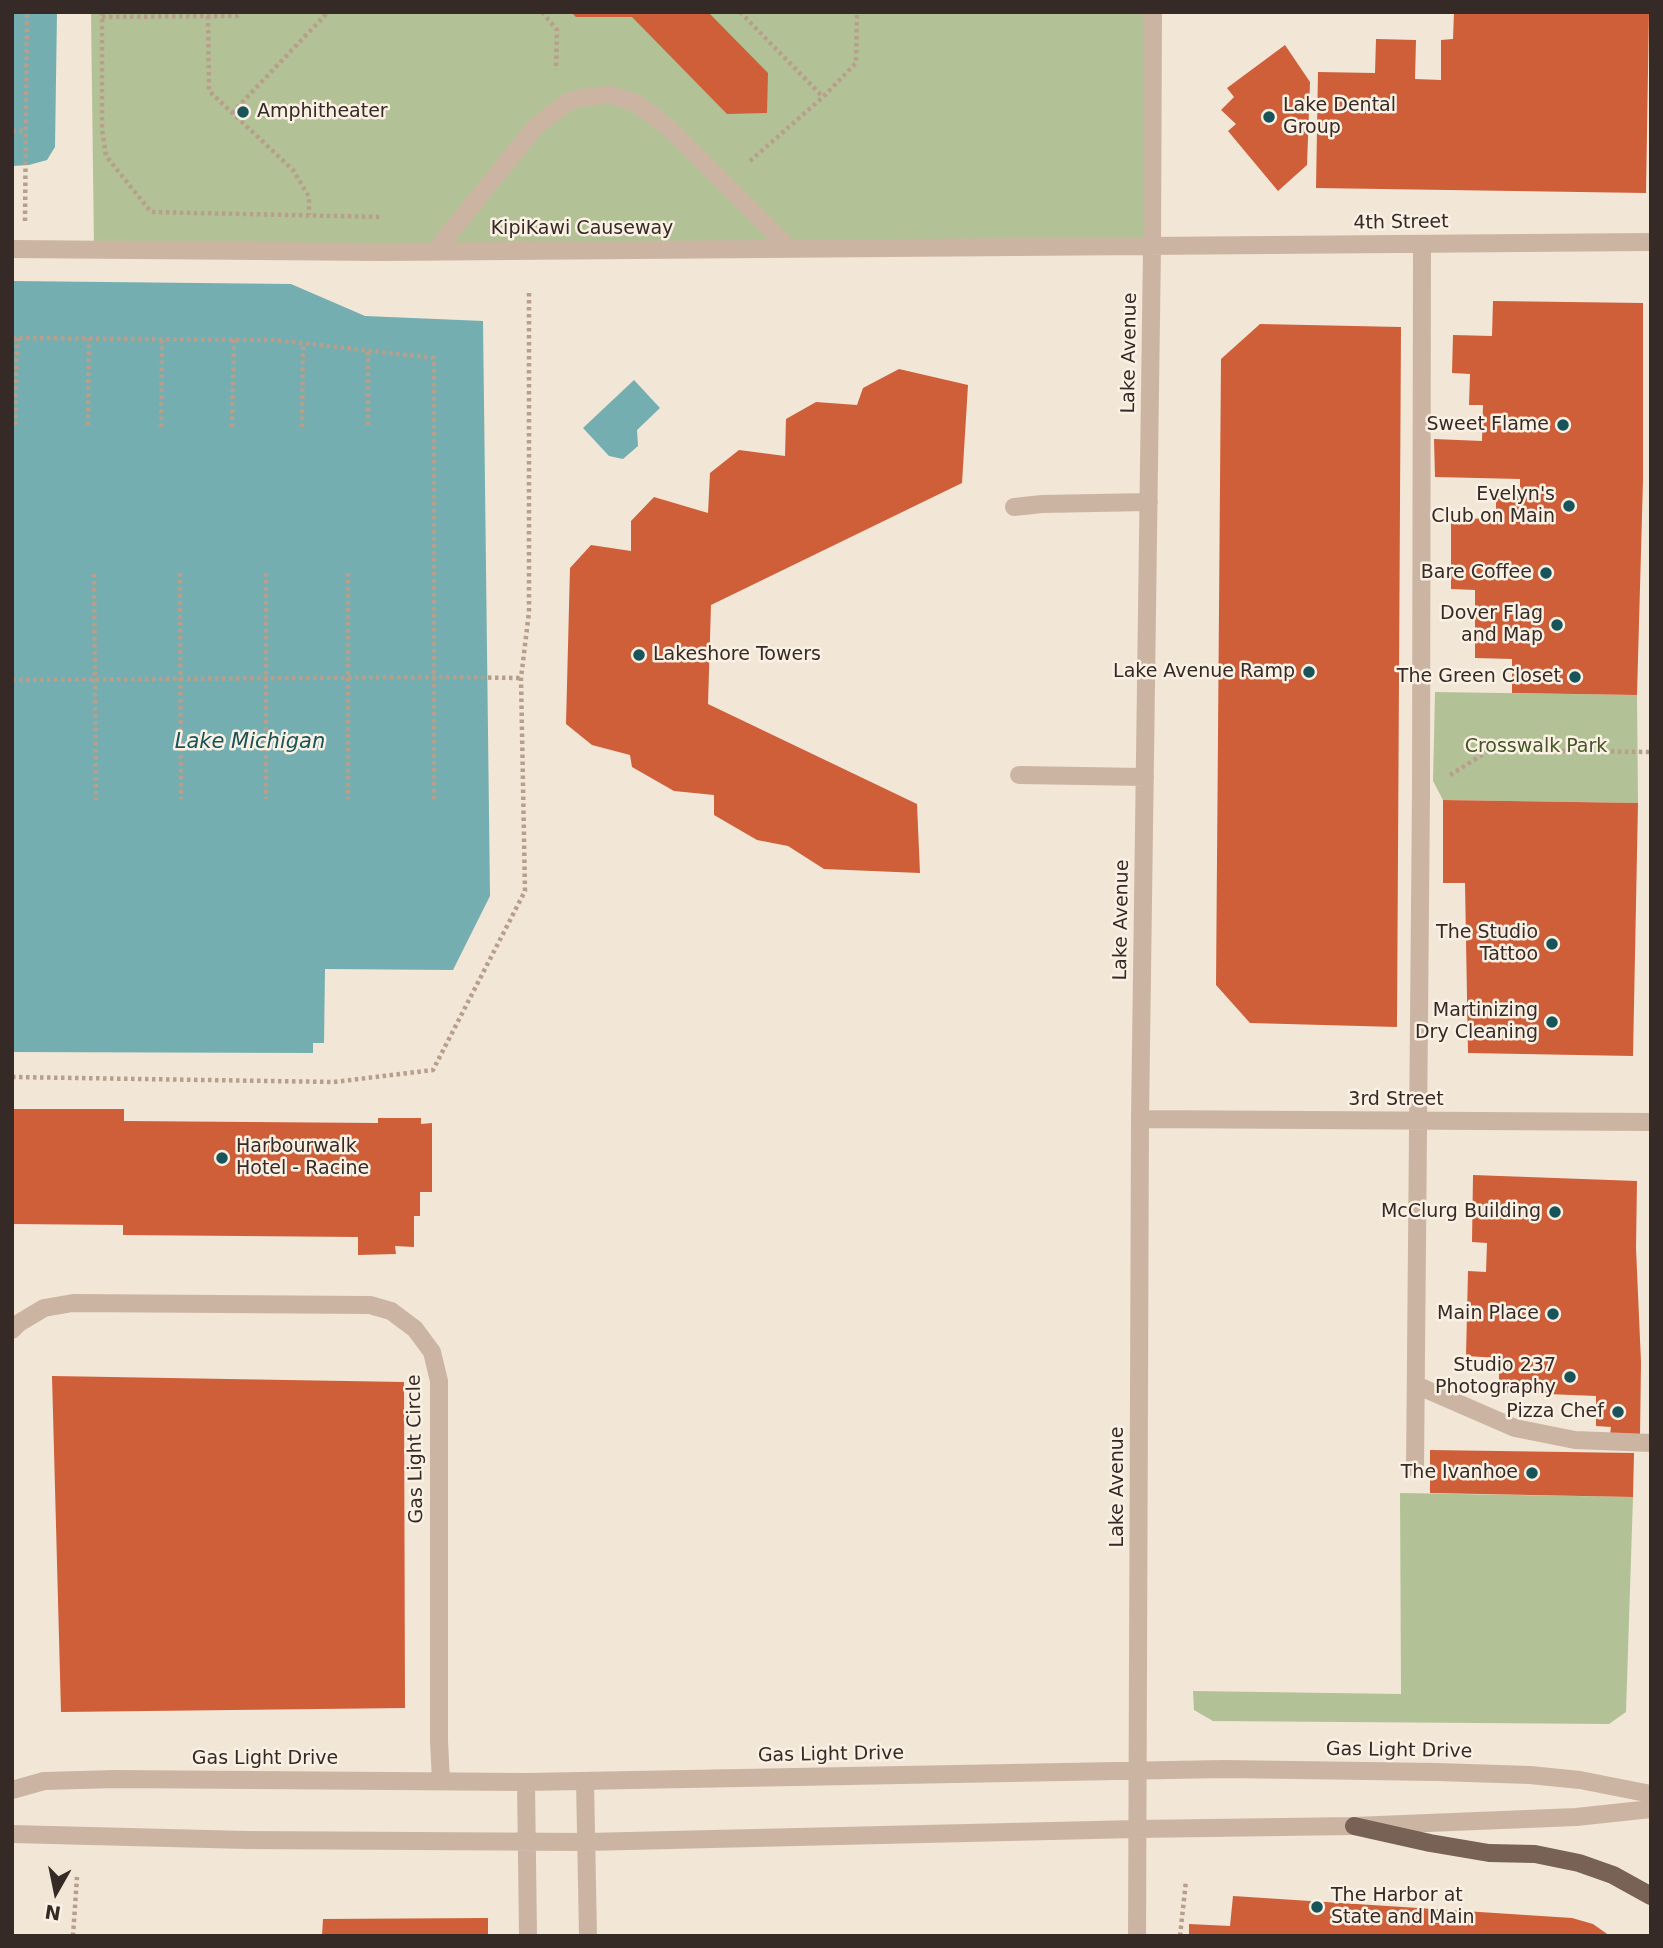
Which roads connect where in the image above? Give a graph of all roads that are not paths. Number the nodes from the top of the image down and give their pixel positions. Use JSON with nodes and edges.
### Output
{"nodes":[{"id":1,"x":1153,"y":12,"type":"edge"},
{"id":2,"x":1651,"y":242,"type":"edge"},
{"id":3,"x":1422,"y":244,"type":"junction"},
{"id":4,"x":1152,"y":247,"type":"junction"},
{"id":5,"x":790,"y":248,"type":"junction"},
{"id":6,"x":19,"y":249,"type":"edge"},
{"id":7,"x":435,"y":251,"type":"junction"},
{"id":8,"x":1149,"y":502,"type":"junction"},
{"id":9,"x":1014,"y":508,"type":"dead end"},
{"id":10,"x":1019,"y":775,"type":"dead end"},
{"id":11,"x":1145,"y":776,"type":"junction"},
{"id":12,"x":1140,"y":1119,"type":"junction"},
{"id":13,"x":1417,"y":1121,"type":"junction"},
{"id":14,"x":1651,"y":1122,"type":"edge"},
{"id":15,"x":12,"y":1331,"type":"edge"},
{"id":16,"x":1416,"y":1385,"type":"junction"},
{"id":17,"x":1651,"y":1443,"type":"edge"},
{"id":18,"x":1415,"y":1468,"type":"dead end"},
{"id":19,"x":1137,"y":1769,"type":"junction"},
{"id":20,"x":441,"y":1781,"type":"junction"},
{"id":21,"x":585,"y":1781,"type":"junction"},
{"id":22,"x":526,"y":1782,"type":"junction"},
{"id":23,"x":12,"y":1790,"type":"edge"},
{"id":24,"x":1651,"y":1794,"type":"edge"},
{"id":25,"x":1651,"y":1809,"type":"edge"},
{"id":26,"x":1354,"y":1826,"type":"junction"},
{"id":27,"x":1136,"y":1829,"type":"junction"},
{"id":28,"x":12,"y":1834,"type":"edge"},
{"id":29,"x":528,"y":1841,"type":"junction"},
{"id":30,"x":586,"y":1842,"type":"junction"},
{"id":31,"x":1651,"y":1896,"type":"edge"},
{"id":32,"x":528,"y":1936,"type":"edge"},
{"id":33,"x":588,"y":1936,"type":"edge"},
{"id":34,"x":1137,"y":1936,"type":"edge"}],
"edges":[{"from":1,"to":4,"type":"street","name":"Lake Avenue"},
{"from":2,"to":3,"type":"street","name":"4th Street"},
{"from":3,"to":4,"type":"street","name":"4th Street"},
{"from":3,"to":13,"type":"street"},
{"from":4,"to":5,"type":"street","name":"KipiKawi Causeway"},
{"from":4,"to":8,"type":"street","name":"Lake Avenue"},
{"from":5,"to":7,"type":"street","name":"KipiKawi Causeway"},
{"from":5,"to":7,"type":"street"},
{"from":6,"to":7,"type":"street","name":"KipiKawi Causeway"},
{"from":8,"to":9,"type":"street"},
{"from":8,"to":11,"type":"street","name":"Lake Avenue"},
{"from":10,"to":11,"type":"street"},
{"from":11,"to":12,"type":"street","name":"Lake Avenue"},
{"from":12,"to":13,"type":"street","name":"3rd Street"},
{"from":12,"to":19,"type":"street","name":"Lake Avenue"},
{"from":13,"to":14,"type":"street","name":"3rd Street"},
{"from":13,"to":16,"type":"street"},
{"from":15,"to":20,"type":"street","name":"Gas Light Circle"},
{"from":16,"to":17,"type":"street"},
{"from":16,"to":18,"type":"street"},
{"from":19,"to":21,"type":"street","name":"Gas Light Drive"},
{"from":19,"to":24,"type":"street","name":"Gas Light Drive"},
{"from":19,"to":27,"type":"street","name":"Lake Avenue"},
{"from":20,"to":22,"type":"street","name":"Gas Light Drive"},
{"from":20,"to":23,"type":"street","name":"Gas Light Drive"},
{"from":21,"to":22,"type":"street","name":"Gas Light Drive"},
{"from":21,"to":30,"type":"street"},
{"from":22,"to":29,"type":"street"},
{"from":25,"to":26,"type":"street"},
{"from":26,"to":27,"type":"street"},
{"from":26,"to":31,"type":"main road"},
{"from":27,"to":30,"type":"street"},
{"from":27,"to":34,"type":"street","name":"Lake Avenue"},
{"from":28,"to":29,"type":"street"},
{"from":29,"to":30,"type":"street"},
{"from":29,"to":32,"type":"street"},
{"from":30,"to":33,"type":"street"}]}
